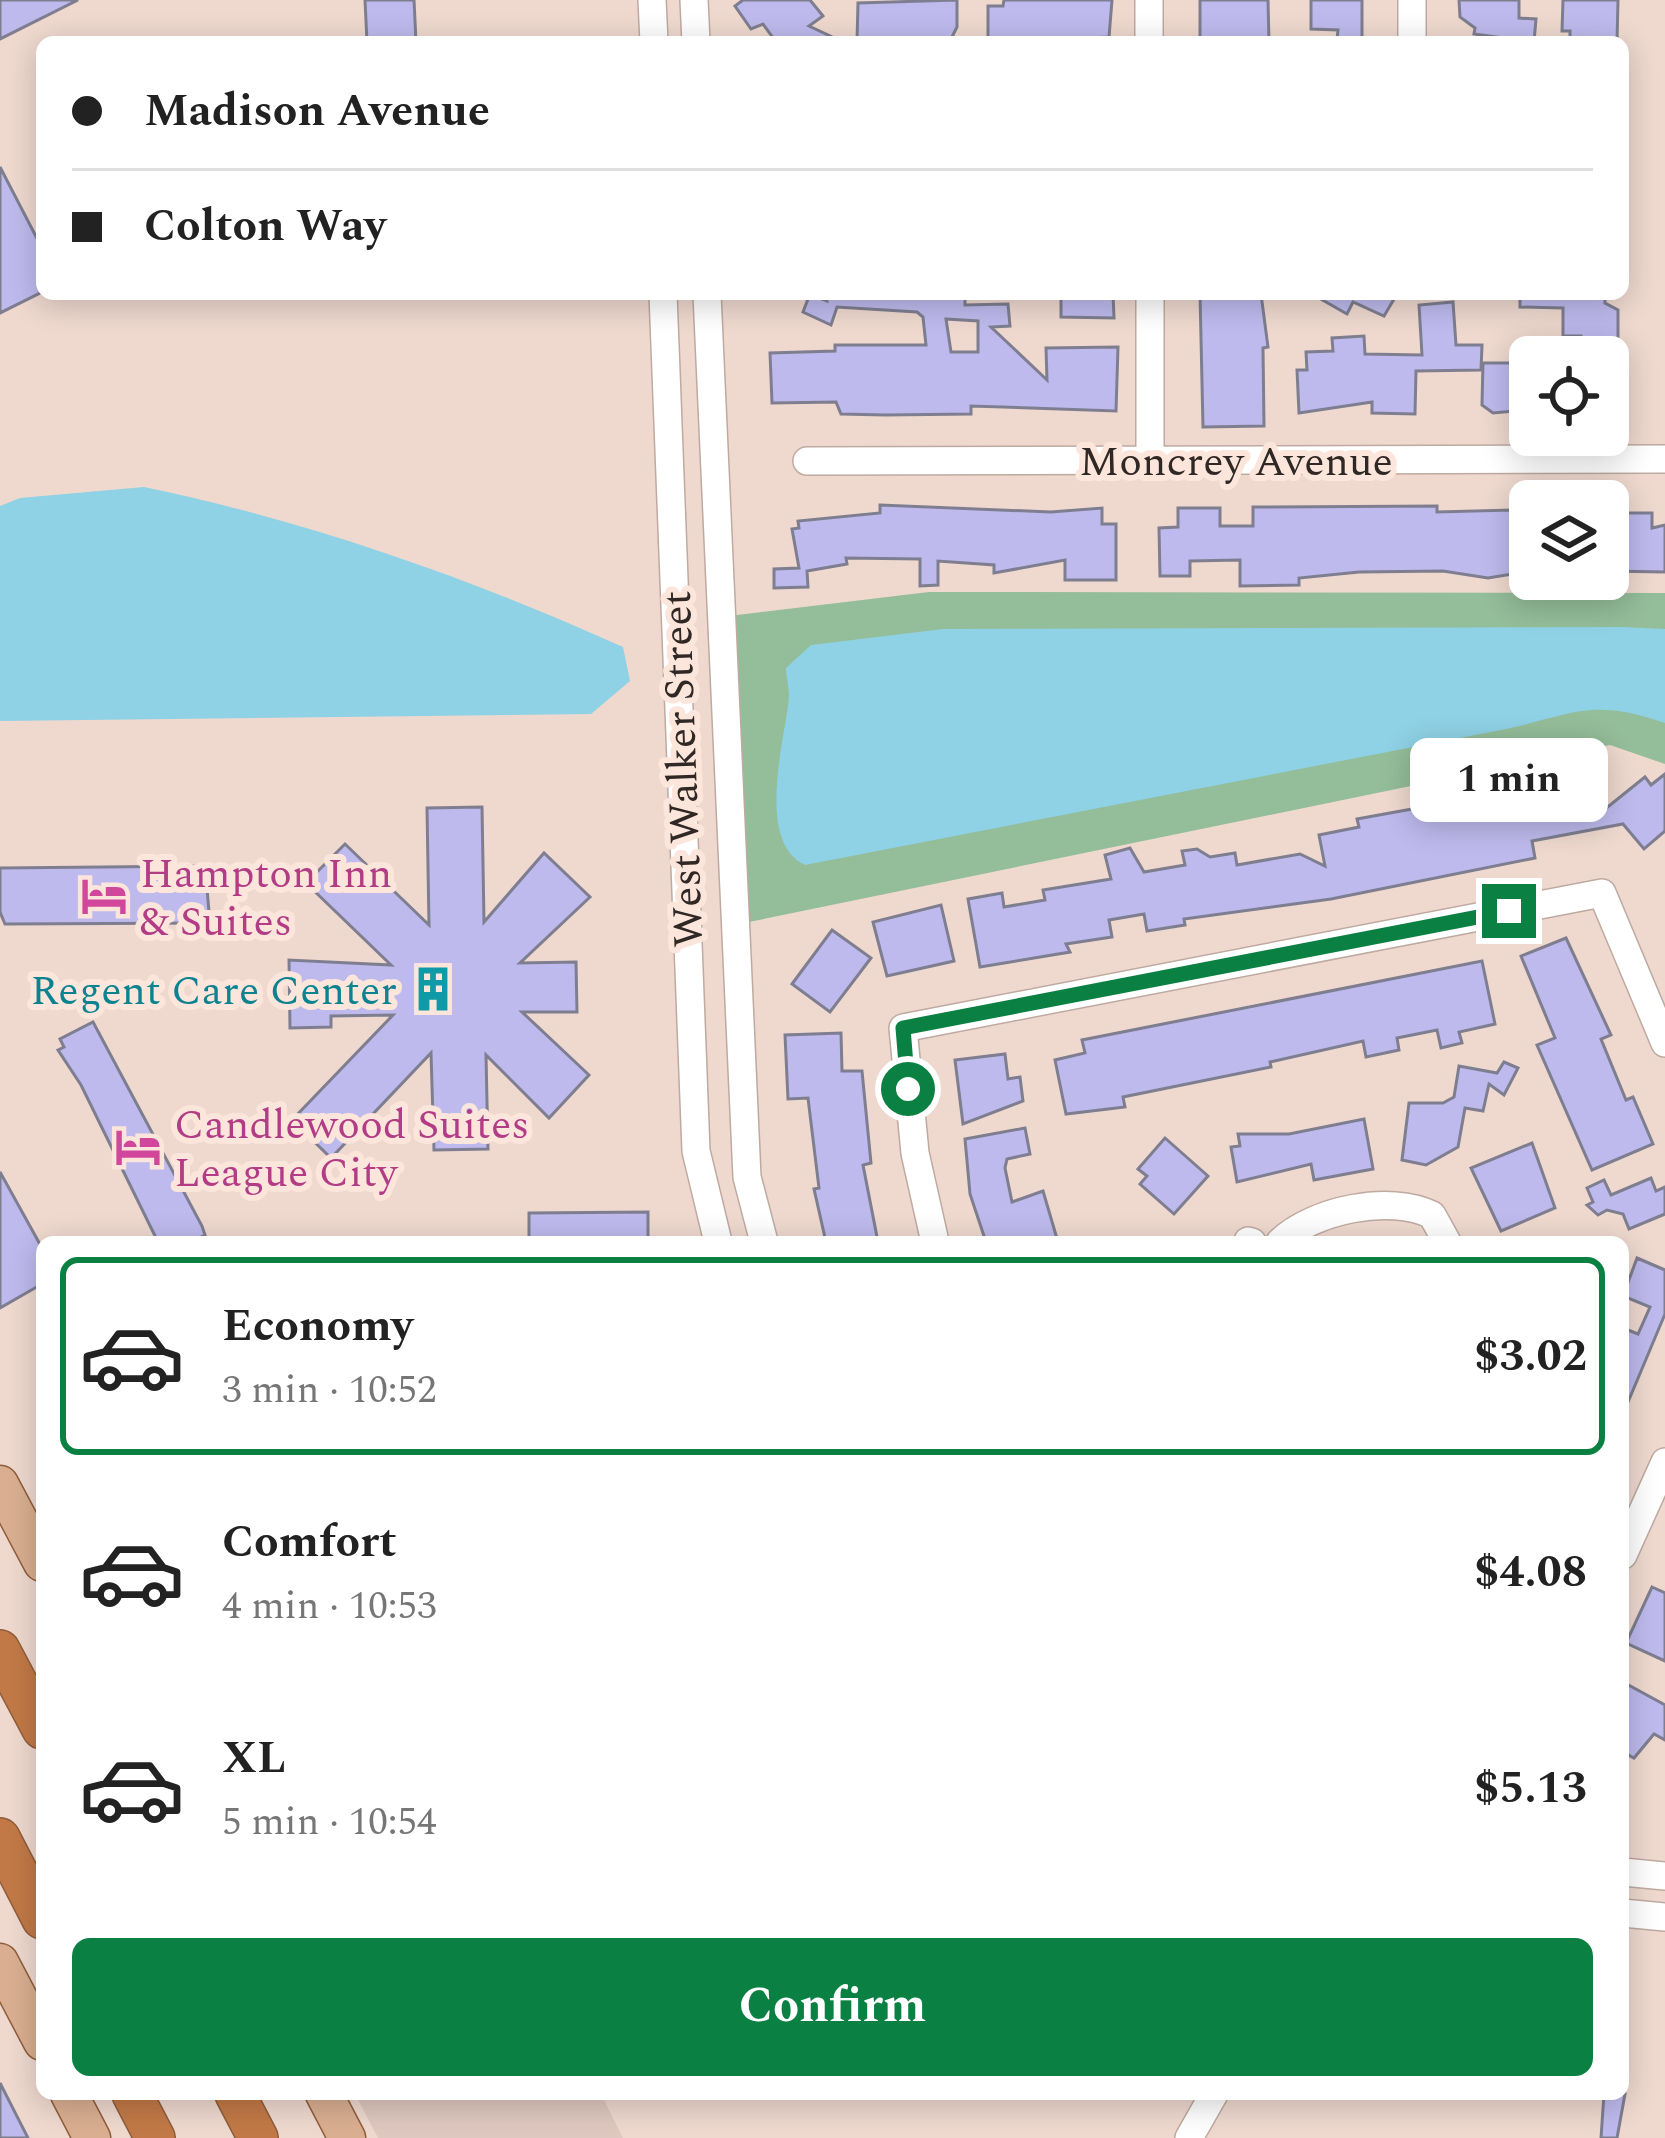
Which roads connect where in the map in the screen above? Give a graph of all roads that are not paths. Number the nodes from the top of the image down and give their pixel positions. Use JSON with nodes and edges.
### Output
{"nodes":[{"id":1,"x":652,"y":0,"type":"edge"},
{"id":2,"x":694,"y":0,"type":"edge"},
{"id":3,"x":1149,"y":0,"type":"edge"},
{"id":4,"x":1412,"y":0,"type":"edge"},
{"id":5,"x":654,"y":36,"type":"edge"},
{"id":6,"x":695,"y":36,"type":"edge"},
{"id":7,"x":1149,"y":36,"type":"edge"},
{"id":8,"x":1412,"y":36,"type":"edge"},
{"id":9,"x":663,"y":300,"type":"edge"},
{"id":10,"x":707,"y":300,"type":"edge"},
{"id":11,"x":1150,"y":300,"type":"edge"},
{"id":12,"x":1150,"y":460,"type":"junction"},
{"id":13,"x":1665,"y":460,"type":"edge"},
{"id":14,"x":807,"y":461,"type":"dead end"},
{"id":15,"x":1665,"y":1042,"type":"edge"},
{"id":16,"x":696,"y":1151,"type":"junction"},
{"id":17,"x":747,"y":1177,"type":"junction"},
{"id":18,"x":717,"y":1236,"type":"edge"},
{"id":19,"x":762,"y":1236,"type":"edge"},
{"id":20,"x":934,"y":1236,"type":"edge"},
{"id":21,"x":1289,"y":1236,"type":"edge"},
{"id":22,"x":1444,"y":1236,"type":"edge"},
{"id":23,"x":1665,"y":1462,"type":"edge"},
{"id":24,"x":0,"y":1484,"type":"edge"},
{"id":25,"x":1629,"y":1542,"type":"edge"},
{"id":26,"x":36,"y":1552,"type":"edge"},
{"id":27,"x":0,"y":1650,"type":"edge"},
{"id":28,"x":36,"y":1719,"type":"edge"},
{"id":29,"x":0,"y":1838,"type":"edge"},
{"id":30,"x":1629,"y":1873,"type":"edge"},
{"id":31,"x":1665,"y":1876,"type":"edge"},
{"id":32,"x":36,"y":1907,"type":"edge"},
{"id":33,"x":1629,"y":1914,"type":"edge"},
{"id":34,"x":1665,"y":1917,"type":"edge"},
{"id":35,"x":0,"y":1962,"type":"edge"},
{"id":36,"x":36,"y":2031,"type":"edge"},
{"id":37,"x":72,"y":2100,"type":"edge"},
{"id":38,"x":135,"y":2100,"type":"edge"},
{"id":39,"x":238,"y":2100,"type":"edge"},
{"id":40,"x":327,"y":2100,"type":"edge"},
{"id":41,"x":1211,"y":2100,"type":"edge"},
{"id":42,"x":92,"y":2138,"type":"edge"},
{"id":43,"x":155,"y":2138,"type":"edge"},
{"id":44,"x":258,"y":2138,"type":"edge"},
{"id":45,"x":346,"y":2138,"type":"edge"},
{"id":46,"x":1189,"y":2138,"type":"edge"}],
"edges":[{"from":1,"to":5,"type":"street"},
{"from":2,"to":6,"type":"street"},
{"from":3,"to":7,"type":"street"},
{"from":4,"to":8,"type":"street"},
{"from":9,"to":16,"type":"street","name":"West Walker Street"},
{"from":10,"to":17,"type":"street","name":"West Walker Street"},
{"from":11,"to":12,"type":"street"},
{"from":12,"to":13,"type":"street","name":"Moncrey Avenue"},
{"from":12,"to":14,"type":"street","name":"Moncrey Avenue"},
{"from":15,"to":20,"type":"street"},
{"from":16,"to":17,"type":"street"},
{"from":16,"to":18,"type":"street","name":"West Walker Street"},
{"from":17,"to":19,"type":"street","name":"West Walker Street"},
{"from":21,"to":22,"type":"street"},
{"from":23,"to":25,"type":"street"},
{"from":24,"to":26,"type":"main road"},
{"from":27,"to":28,"type":"highway"},
{"from":29,"to":32,"type":"highway"},
{"from":30,"to":31,"type":"street"},
{"from":33,"to":34,"type":"street"},
{"from":35,"to":36,"type":"main road"},
{"from":37,"to":42,"type":"main road"},
{"from":38,"to":43,"type":"highway"},
{"from":39,"to":44,"type":"highway"},
{"from":40,"to":45,"type":"main road"},
{"from":41,"to":46,"type":"street"}]}
